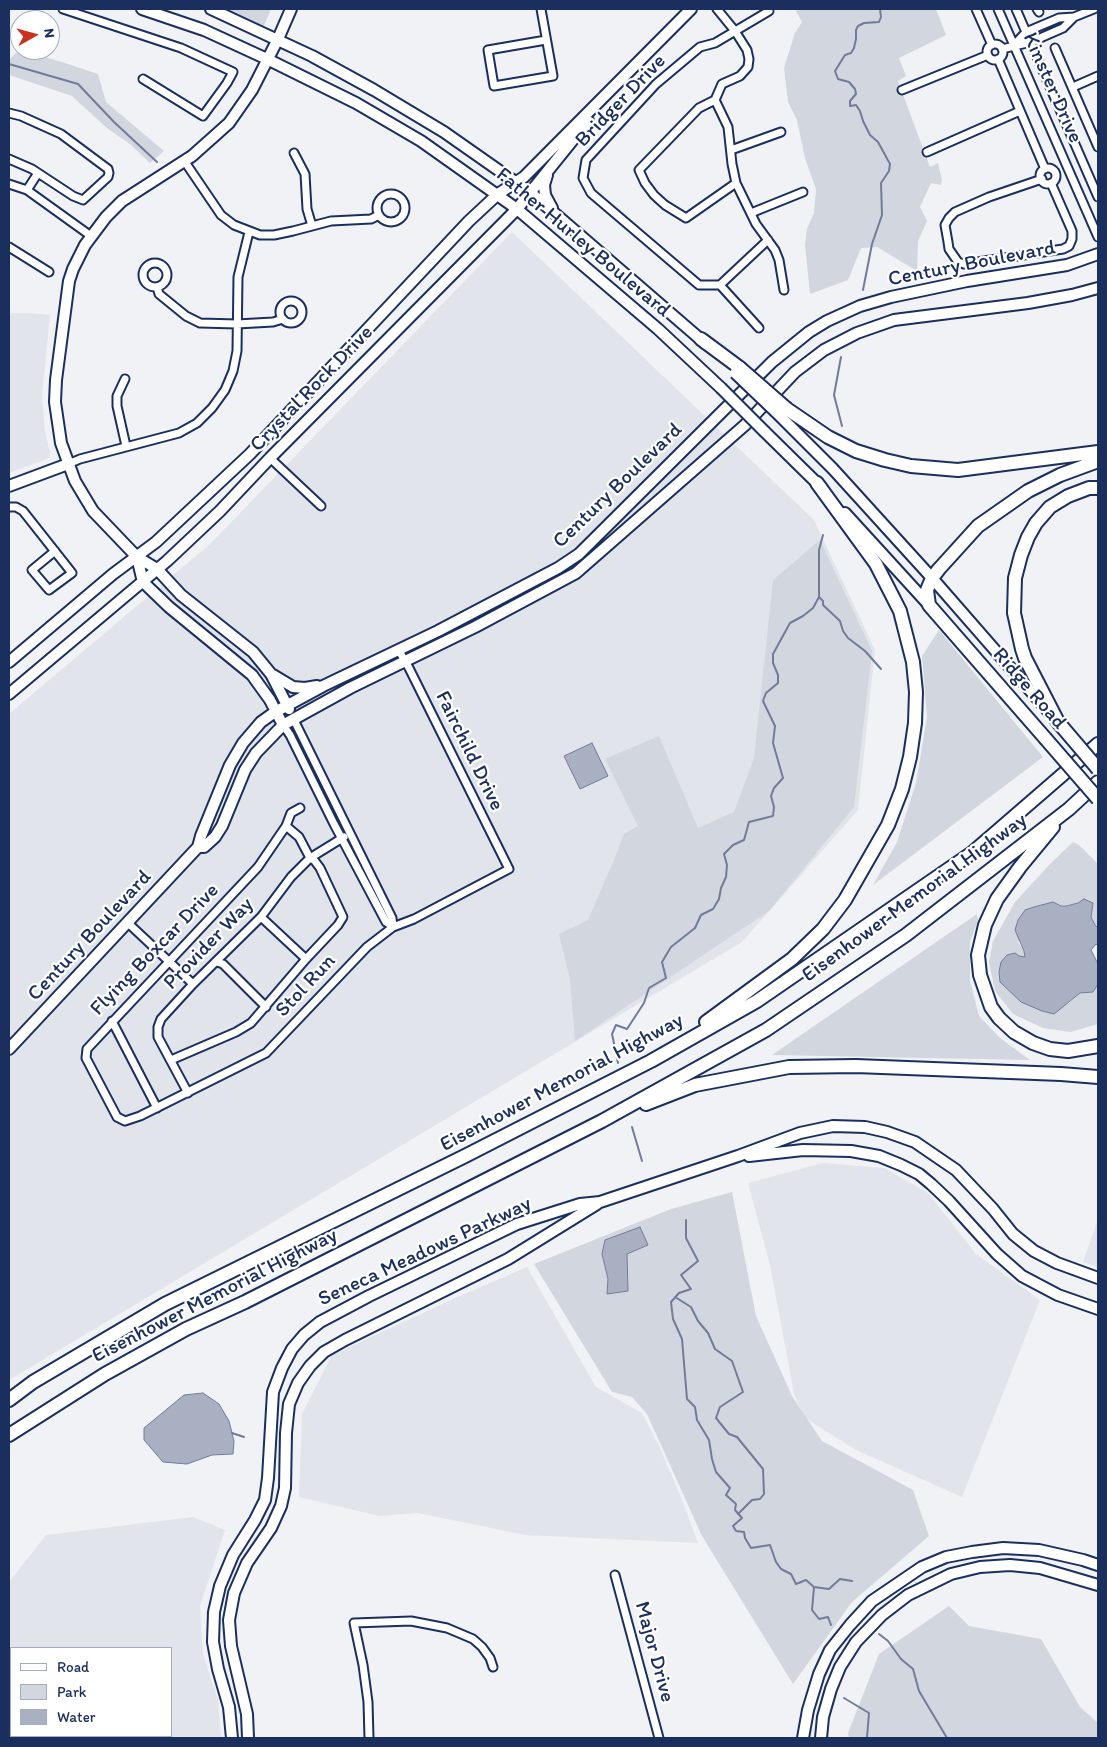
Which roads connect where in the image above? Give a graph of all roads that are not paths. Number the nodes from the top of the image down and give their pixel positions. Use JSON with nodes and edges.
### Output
{"nodes":[{"id":1,"x":63,"y":9,"type":"edge"},
{"id":2,"x":142,"y":9,"type":"edge"},
{"id":3,"x":211,"y":9,"type":"edge"},
{"id":4,"x":291,"y":9,"type":"edge"},
{"id":5,"x":541,"y":9,"type":"edge"},
{"id":6,"x":692,"y":9,"type":"edge"},
{"id":7,"x":717,"y":9,"type":"edge"},
{"id":8,"x":976,"y":9,"type":"edge"},
{"id":9,"x":998,"y":9,"type":"edge"},
{"id":10,"x":1016,"y":9,"type":"edge"},
{"id":11,"x":1094,"y":9,"type":"edge"},
{"id":12,"x":769,"y":11,"type":"dead end"},
{"id":13,"x":1074,"y":17,"type":"junction"},
{"id":14,"x":735,"y":31,"type":"junction"},
{"id":15,"x":1026,"y":32,"type":"junction"},
{"id":16,"x":278,"y":39,"type":"junction"},
{"id":17,"x":546,"y":40,"type":"junction"},
{"id":18,"x":1031,"y":42,"type":"junction"},
{"id":19,"x":992,"y":45,"type":"junction"},
{"id":20,"x":1014,"y":45,"type":"junction"},
{"id":21,"x":1055,"y":48,"type":"dead end"},
{"id":22,"x":1002,"y":49,"type":"junction"},
{"id":23,"x":988,"y":55,"type":"junction"},
{"id":24,"x":267,"y":59,"type":"junction"},
{"id":25,"x":998,"y":59,"type":"junction"},
{"id":26,"x":1098,"y":76,"type":"edge"},
{"id":27,"x":143,"y":79,"type":"dead end"},
{"id":28,"x":616,"y":85,"type":"junction"},
{"id":29,"x":1073,"y":87,"type":"junction"},
{"id":30,"x":902,"y":90,"type":"dead end"},
{"id":31,"x":715,"y":100,"type":"junction"},
{"id":32,"x":1020,"y":112,"type":"junction"},
{"id":33,"x":9,"y":113,"type":"edge"},
{"id":34,"x":781,"y":132,"type":"dead end"},
{"id":35,"x":1098,"y":146,"type":"edge"},
{"id":36,"x":731,"y":150,"type":"junction"},
{"id":37,"x":927,"y":152,"type":"dead end"},
{"id":38,"x":294,"y":153,"type":"dead end"},
{"id":39,"x":9,"y":159,"type":"edge"},
{"id":40,"x":185,"y":162,"type":"junction"},
{"id":41,"x":1068,"y":167,"type":"junction"},
{"id":42,"x":1045,"y":169,"type":"junction"},
{"id":43,"x":548,"y":172,"type":"junction"},
{"id":44,"x":1055,"y":172,"type":"junction"},
{"id":45,"x":38,"y":173,"type":"junction"},
{"id":46,"x":1042,"y":179,"type":"junction"},
{"id":47,"x":516,"y":181,"type":"junction"},
{"id":48,"x":736,"y":183,"type":"junction"},
{"id":49,"x":1051,"y":183,"type":"junction"},
{"id":50,"x":9,"y":184,"type":"edge"},
{"id":51,"x":27,"y":190,"type":"junction"},
{"id":52,"x":803,"y":192,"type":"dead end"},
{"id":53,"x":531,"y":193,"type":"junction"},
{"id":54,"x":498,"y":194,"type":"junction"},
{"id":55,"x":1098,"y":197,"type":"edge"},
{"id":56,"x":517,"y":208,"type":"junction"},
{"id":57,"x":553,"y":212,"type":"junction"},
{"id":58,"x":751,"y":213,"type":"junction"},
{"id":59,"x":379,"y":215,"type":"junction"},
{"id":60,"x":312,"y":226,"type":"junction"},
{"id":61,"x":249,"y":232,"type":"junction"},
{"id":62,"x":91,"y":236,"type":"junction"},
{"id":63,"x":1098,"y":237,"type":"edge"},
{"id":64,"x":768,"y":240,"type":"junction"},
{"id":65,"x":9,"y":247,"type":"edge"},
{"id":66,"x":1098,"y":254,"type":"edge"},
{"id":67,"x":49,"y":272,"type":"dead end"},
{"id":68,"x":720,"y":285,"type":"junction"},
{"id":69,"x":157,"y":287,"type":"dead end"},
{"id":70,"x":1098,"y":288,"type":"edge"},
{"id":71,"x":784,"y":290,"type":"dead end"},
{"id":72,"x":283,"y":319,"type":"dead end"},
{"id":73,"x":237,"y":324,"type":"junction"},
{"id":74,"x":759,"y":328,"type":"dead end"},
{"id":75,"x":701,"y":339,"type":"joint"},
{"id":76,"x":125,"y":379,"type":"dead end"},
{"id":77,"x":784,"y":413,"type":"junction"},
{"id":78,"x":126,"y":446,"type":"junction"},
{"id":79,"x":1098,"y":452,"type":"edge"},
{"id":80,"x":270,"y":458,"type":"junction"},
{"id":81,"x":1098,"y":461,"type":"edge"},
{"id":82,"x":68,"y":464,"type":"junction"},
{"id":83,"x":817,"y":483,"type":"junction"},
{"id":84,"x":9,"y":486,"type":"edge"},
{"id":85,"x":1098,"y":488,"type":"edge"},
{"id":86,"x":321,"y":506,"type":"dead end"},
{"id":87,"x":9,"y":507,"type":"edge"},
{"id":88,"x":55,"y":551,"type":"junction"},
{"id":89,"x":137,"y":557,"type":"junction"},
{"id":90,"x":157,"y":569,"type":"junction"},
{"id":91,"x":932,"y":578,"type":"junction"},
{"id":92,"x":143,"y":582,"type":"junction"},
{"id":93,"x":929,"y":605,"type":"junction"},
{"id":94,"x":398,"y":649,"type":"junction"},
{"id":95,"x":405,"y":661,"type":"junction"},
{"id":96,"x":9,"y":662,"type":"edge"},
{"id":97,"x":271,"y":674,"type":"junction"},
{"id":98,"x":323,"y":686,"type":"junction"},
{"id":99,"x":9,"y":694,"type":"edge"},
{"id":100,"x":287,"y":705,"type":"junction"},
{"id":101,"x":275,"y":712,"type":"junction"},
{"id":102,"x":293,"y":718,"type":"junction"},
{"id":103,"x":1058,"y":722,"type":"junction"},
{"id":104,"x":283,"y":725,"type":"junction"},
{"id":105,"x":1098,"y":744,"type":"edge"},
{"id":106,"x":1098,"y":769,"type":"edge"},
{"id":107,"x":1098,"y":782,"type":"edge"},
{"id":108,"x":1098,"y":799,"type":"edge"},
{"id":109,"x":300,"y":808,"type":"dead end"},
{"id":110,"x":1069,"y":809,"type":"junction"},
{"id":111,"x":286,"y":826,"type":"junction"},
{"id":112,"x":349,"y":833,"type":"junction"},
{"id":113,"x":342,"y":839,"type":"junction"},
{"id":114,"x":198,"y":847,"type":"junction"},
{"id":115,"x":310,"y":858,"type":"junction"},
{"id":116,"x":509,"y":869,"type":"joint"},
{"id":117,"x":261,"y":917,"type":"junction"},
{"id":118,"x":128,"y":923,"type":"junction"},
{"id":119,"x":393,"y":927,"type":"junction"},
{"id":120,"x":306,"y":959,"type":"junction"},
{"id":121,"x":170,"y":961,"type":"junction"},
{"id":122,"x":217,"y":962,"type":"junction"},
{"id":123,"x":193,"y":984,"type":"junction"},
{"id":124,"x":266,"y":1007,"type":"junction"},
{"id":125,"x":112,"y":1021,"type":"junction"},
{"id":126,"x":1098,"y":1046,"type":"edge"},
{"id":127,"x":9,"y":1049,"type":"edge"},
{"id":128,"x":171,"y":1060,"type":"junction"},
{"id":129,"x":651,"y":1061,"type":"junction"},
{"id":130,"x":1098,"y":1071,"type":"edge"},
{"id":131,"x":1061,"y":1074,"type":"junction"},
{"id":132,"x":1098,"y":1077,"type":"edge"},
{"id":133,"x":188,"y":1093,"type":"junction"},
{"id":134,"x":157,"y":1108,"type":"junction"},
{"id":135,"x":125,"y":1121,"type":"joint"},
{"id":136,"x":602,"y":1121,"type":"junction"},
{"id":137,"x":738,"y":1156,"type":"junction"},
{"id":138,"x":600,"y":1202,"type":"junction"},
{"id":139,"x":1098,"y":1278,"type":"edge"},
{"id":140,"x":1098,"y":1309,"type":"edge"},
{"id":141,"x":186,"y":1329,"type":"junction"},
{"id":142,"x":9,"y":1398,"type":"edge"},
{"id":143,"x":9,"y":1435,"type":"edge"},
{"id":144,"x":9,"y":1445,"type":"edge"},
{"id":145,"x":1098,"y":1565,"type":"edge"},
{"id":146,"x":615,"y":1576,"type":"dead end"},
{"id":147,"x":1098,"y":1585,"type":"edge"},
{"id":148,"x":493,"y":1667,"type":"dead end"},
{"id":149,"x":232,"y":1738,"type":"edge"},
{"id":150,"x":248,"y":1738,"type":"edge"},
{"id":151,"x":369,"y":1738,"type":"edge"},
{"id":152,"x":659,"y":1738,"type":"edge"},
{"id":153,"x":803,"y":1738,"type":"edge"},
{"id":154,"x":821,"y":1738,"type":"edge"}],
"edges":[{"from":1,"to":27,"type":"street"},
{"from":2,"to":24,"type":"street","name":"Father Hurley Boulevard"},
{"from":3,"to":16,"type":"street","name":"Father Hurley Boulevard"},
{"from":4,"to":16,"type":"street"},
{"from":5,"to":17,"type":"street"},
{"from":6,"to":28,"type":"street","name":"Crystal Rock Drive"},
{"from":7,"to":14,"type":"street"},
{"from":8,"to":19,"type":"street"},
{"from":9,"to":20,"type":"street","name":"Kinster Drive"},
{"from":10,"to":15,"type":"street","name":"Kinster Drive"},
{"from":11,"to":13,"type":"street"},
{"from":12,"to":14,"type":"street","name":"Bridger Drive"},
{"from":13,"to":15,"type":"street"},
{"from":13,"to":18,"type":"street"},
{"from":14,"to":31,"type":"street"},
{"from":14,"to":68,"type":"street","name":"Bridger Drive"},
{"from":15,"to":18,"type":"street","name":"Kinster Drive"},
{"from":15,"to":20,"type":"street"},
{"from":16,"to":24,"type":"street"},
{"from":16,"to":47,"type":"street","name":"Father Hurley Boulevard"},
{"from":17,"to":17,"type":"street"},
{"from":18,"to":20,"type":"street"},
{"from":18,"to":55,"type":"street","name":"Kinster Drive"},
{"from":19,"to":22,"type":"street"},
{"from":19,"to":23,"type":"street"},
{"from":20,"to":22,"type":"street"},
{"from":20,"to":41,"type":"street","name":"Kinster Drive"},
{"from":21,"to":29,"type":"street"},
{"from":22,"to":25,"type":"street"},
{"from":23,"to":25,"type":"street"},
{"from":23,"to":30,"type":"street"},
{"from":24,"to":40,"type":"street"},
{"from":24,"to":54,"type":"street","name":"Father Hurley Boulevard"},
{"from":25,"to":32,"type":"street"},
{"from":26,"to":29,"type":"street"},
{"from":28,"to":43,"type":"street","name":"Crystal Rock Drive"},
{"from":28,"to":47,"type":"street","name":"Crystal Rock Drive"},
{"from":29,"to":35,"type":"street"},
{"from":31,"to":36,"type":"street"},
{"from":31,"to":48,"type":"street"},
{"from":32,"to":37,"type":"street"},
{"from":32,"to":42,"type":"street"},
{"from":33,"to":45,"type":"street"},
{"from":34,"to":36,"type":"street"},
{"from":36,"to":48,"type":"street"},
{"from":38,"to":60,"type":"street"},
{"from":39,"to":45,"type":"street"},
{"from":40,"to":61,"type":"street"},
{"from":40,"to":62,"type":"street"},
{"from":41,"to":44,"type":"street"},
{"from":41,"to":63,"type":"street","name":"Kinster Drive"},
{"from":42,"to":44,"type":"street"},
{"from":42,"to":46,"type":"street"},
{"from":43,"to":53,"type":"street","name":"Crystal Rock Drive"},
{"from":43,"to":57,"type":"street"},
{"from":44,"to":49,"type":"street"},
{"from":45,"to":51,"type":"street"},
{"from":46,"to":49,"type":"street"},
{"from":46,"to":49,"type":"street"},
{"from":47,"to":53,"type":"street","name":"Father Hurley Boulevard"},
{"from":47,"to":54,"type":"street","name":"Crystal Rock Drive"},
{"from":48,"to":58,"type":"street"},
{"from":50,"to":51,"type":"street"},
{"from":51,"to":62,"type":"street"},
{"from":52,"to":58,"type":"street"},
{"from":53,"to":56,"type":"street","name":"Crystal Rock Drive"},
{"from":53,"to":57,"type":"street","name":"Father Hurley Boulevard"},
{"from":54,"to":56,"type":"street","name":"Father Hurley Boulevard"},
{"from":54,"to":89,"type":"street","name":"Crystal Rock Drive"},
{"from":56,"to":80,"type":"street","name":"Crystal Rock Drive"},
{"from":56,"to":83,"type":"street","name":"Father Hurley Boulevard","bridge":true},
{"from":57,"to":75,"type":"street","name":"Father Hurley Boulevard"},
{"from":58,"to":64,"type":"street"},
{"from":59,"to":59,"type":"street"},
{"from":59,"to":60,"type":"street"},
{"from":60,"to":61,"type":"street"},
{"from":61,"to":73,"type":"street"},
{"from":62,"to":82,"type":"street"},
{"from":64,"to":68,"type":"street"},
{"from":64,"to":71,"type":"street"},
{"from":65,"to":67,"type":"street"},
{"from":66,"to":94,"type":"street","name":"Century Boulevard"},
{"from":68,"to":74,"type":"street"},
{"from":69,"to":73,"type":"street"},
{"from":70,"to":95,"type":"street","name":"Century Boulevard"},
{"from":72,"to":73,"type":"street"},
{"from":73,"to":78,"type":"street"},
{"from":75,"to":77,"type":"highway","bridge":true},
{"from":76,"to":78,"type":"street"},
{"from":77,"to":79,"type":"highway"},
{"from":77,"to":91,"type":"street"},
{"from":78,"to":82,"type":"street"},
{"from":80,"to":86,"type":"street"},
{"from":80,"to":90,"type":"street","name":"Crystal Rock Drive"},
{"from":81,"to":91,"type":"highway"},
{"from":82,"to":84,"type":"street"},
{"from":82,"to":89,"type":"street"},
{"from":83,"to":93,"type":"street","name":"Father Hurley Boulevard"},
{"from":83,"to":129,"type":"highway"},
{"from":85,"to":103,"type":"highway"},
{"from":87,"to":88,"type":"street"},
{"from":88,"to":88,"type":"street"},
{"from":89,"to":90,"type":"street"},
{"from":89,"to":92,"type":"street"},
{"from":89,"to":96,"type":"street","name":"Crystal Rock Drive"},
{"from":90,"to":92,"type":"street","name":"Crystal Rock Drive"},
{"from":90,"to":97,"type":"street"},
{"from":91,"to":93,"type":"highway"},
{"from":91,"to":103,"type":"street","name":"Ridge Road"},
{"from":92,"to":99,"type":"street","name":"Crystal Rock Drive"},
{"from":92,"to":101,"type":"street"},
{"from":93,"to":108,"type":"highway","name":"Ridge Road","bridge":true},
{"from":94,"to":95,"type":"street","name":"Fairchild Drive"},
{"from":94,"to":98,"type":"street","name":"Century Boulevard"},
{"from":95,"to":102,"type":"street","name":"Century Boulevard"},
{"from":95,"to":116,"type":"street","name":"Fairchild Drive"},
{"from":97,"to":98,"type":"street"},
{"from":97,"to":100,"type":"street"},
{"from":98,"to":100,"type":"street","name":"Century Boulevard"},
{"from":100,"to":101,"type":"street","name":"Century Boulevard"},
{"from":100,"to":102,"type":"street"},
{"from":101,"to":104,"type":"street"},
{"from":101,"to":114,"type":"street","name":"Century Boulevard"},
{"from":102,"to":104,"type":"street","name":"Century Boulevard"},
{"from":102,"to":112,"type":"street"},
{"from":103,"to":106,"type":"highway","name":"Ridge Road","bridge":true},
{"from":104,"to":113,"type":"street"},
{"from":104,"to":114,"type":"street","name":"Century Boulevard"},
{"from":105,"to":129,"type":"highway","name":"Eisenhower Memorial Highway"},
{"from":107,"to":110,"type":"highway","name":"Eisenhower Memorial Highway"},
{"from":109,"to":111,"type":"street","name":"Flying Boxcar Drive"},
{"from":110,"to":126,"type":"highway"},
{"from":110,"to":136,"type":"highway","name":"Eisenhower Memorial Highway"},
{"from":111,"to":115,"type":"street"},
{"from":111,"to":121,"type":"street","name":"Flying Boxcar Drive"},
{"from":112,"to":113,"type":"street","name":"Provider Way"},
{"from":112,"to":119,"type":"street"},
{"from":113,"to":115,"type":"street","name":"Provider Way"},
{"from":113,"to":119,"type":"street"},
{"from":114,"to":118,"type":"street","name":"Century Boulevard"},
{"from":115,"to":117,"type":"street","name":"Provider Way"},
{"from":115,"to":120,"type":"street"},
{"from":116,"to":119,"type":"street","name":"Stol Run"},
{"from":117,"to":120,"type":"street"},
{"from":117,"to":122,"type":"street","name":"Provider Way"},
{"from":118,"to":121,"type":"street"},
{"from":118,"to":127,"type":"street","name":"Century Boulevard"},
{"from":119,"to":133,"type":"street","name":"Stol Run"},
{"from":120,"to":124,"type":"street"},
{"from":121,"to":123,"type":"street"},
{"from":121,"to":125,"type":"street","name":"Flying Boxcar Drive"},
{"from":122,"to":123,"type":"street","name":"Provider Way"},
{"from":122,"to":124,"type":"street"},
{"from":123,"to":128,"type":"street","name":"Provider Way"},
{"from":124,"to":128,"type":"street"},
{"from":125,"to":134,"type":"street"},
{"from":125,"to":135,"type":"street","name":"Flying Boxcar Drive"},
{"from":128,"to":133,"type":"street","name":"Provider Way"},
{"from":129,"to":142,"type":"highway","name":"Eisenhower Memorial Highway"},
{"from":130,"to":131,"type":"highway"},
{"from":131,"to":132,"type":"highway"},
{"from":131,"to":136,"type":"highway"},
{"from":133,"to":134,"type":"street","name":"Stol Run"},
{"from":134,"to":135,"type":"street","name":"Stol Run"},
{"from":136,"to":141,"type":"highway","name":"Eisenhower Memorial Highway"},
{"from":137,"to":138,"type":"street","name":"Seneca Meadows Parkway"},
{"from":137,"to":139,"type":"street","name":"Seneca Meadows Parkway"},
{"from":137,"to":140,"type":"street","name":"Seneca Meadows Parkway"},
{"from":138,"to":149,"type":"street","name":"Seneca Meadows Parkway"},
{"from":138,"to":150,"type":"street","name":"Seneca Meadows Parkway"},
{"from":141,"to":143,"type":"highway","name":"Eisenhower Memorial Highway"},
{"from":141,"to":144,"type":"highway"},
{"from":145,"to":153,"type":"street"},
{"from":146,"to":152,"type":"street","name":"Major Drive"},
{"from":147,"to":154,"type":"street"},
{"from":148,"to":151,"type":"street"}]}
